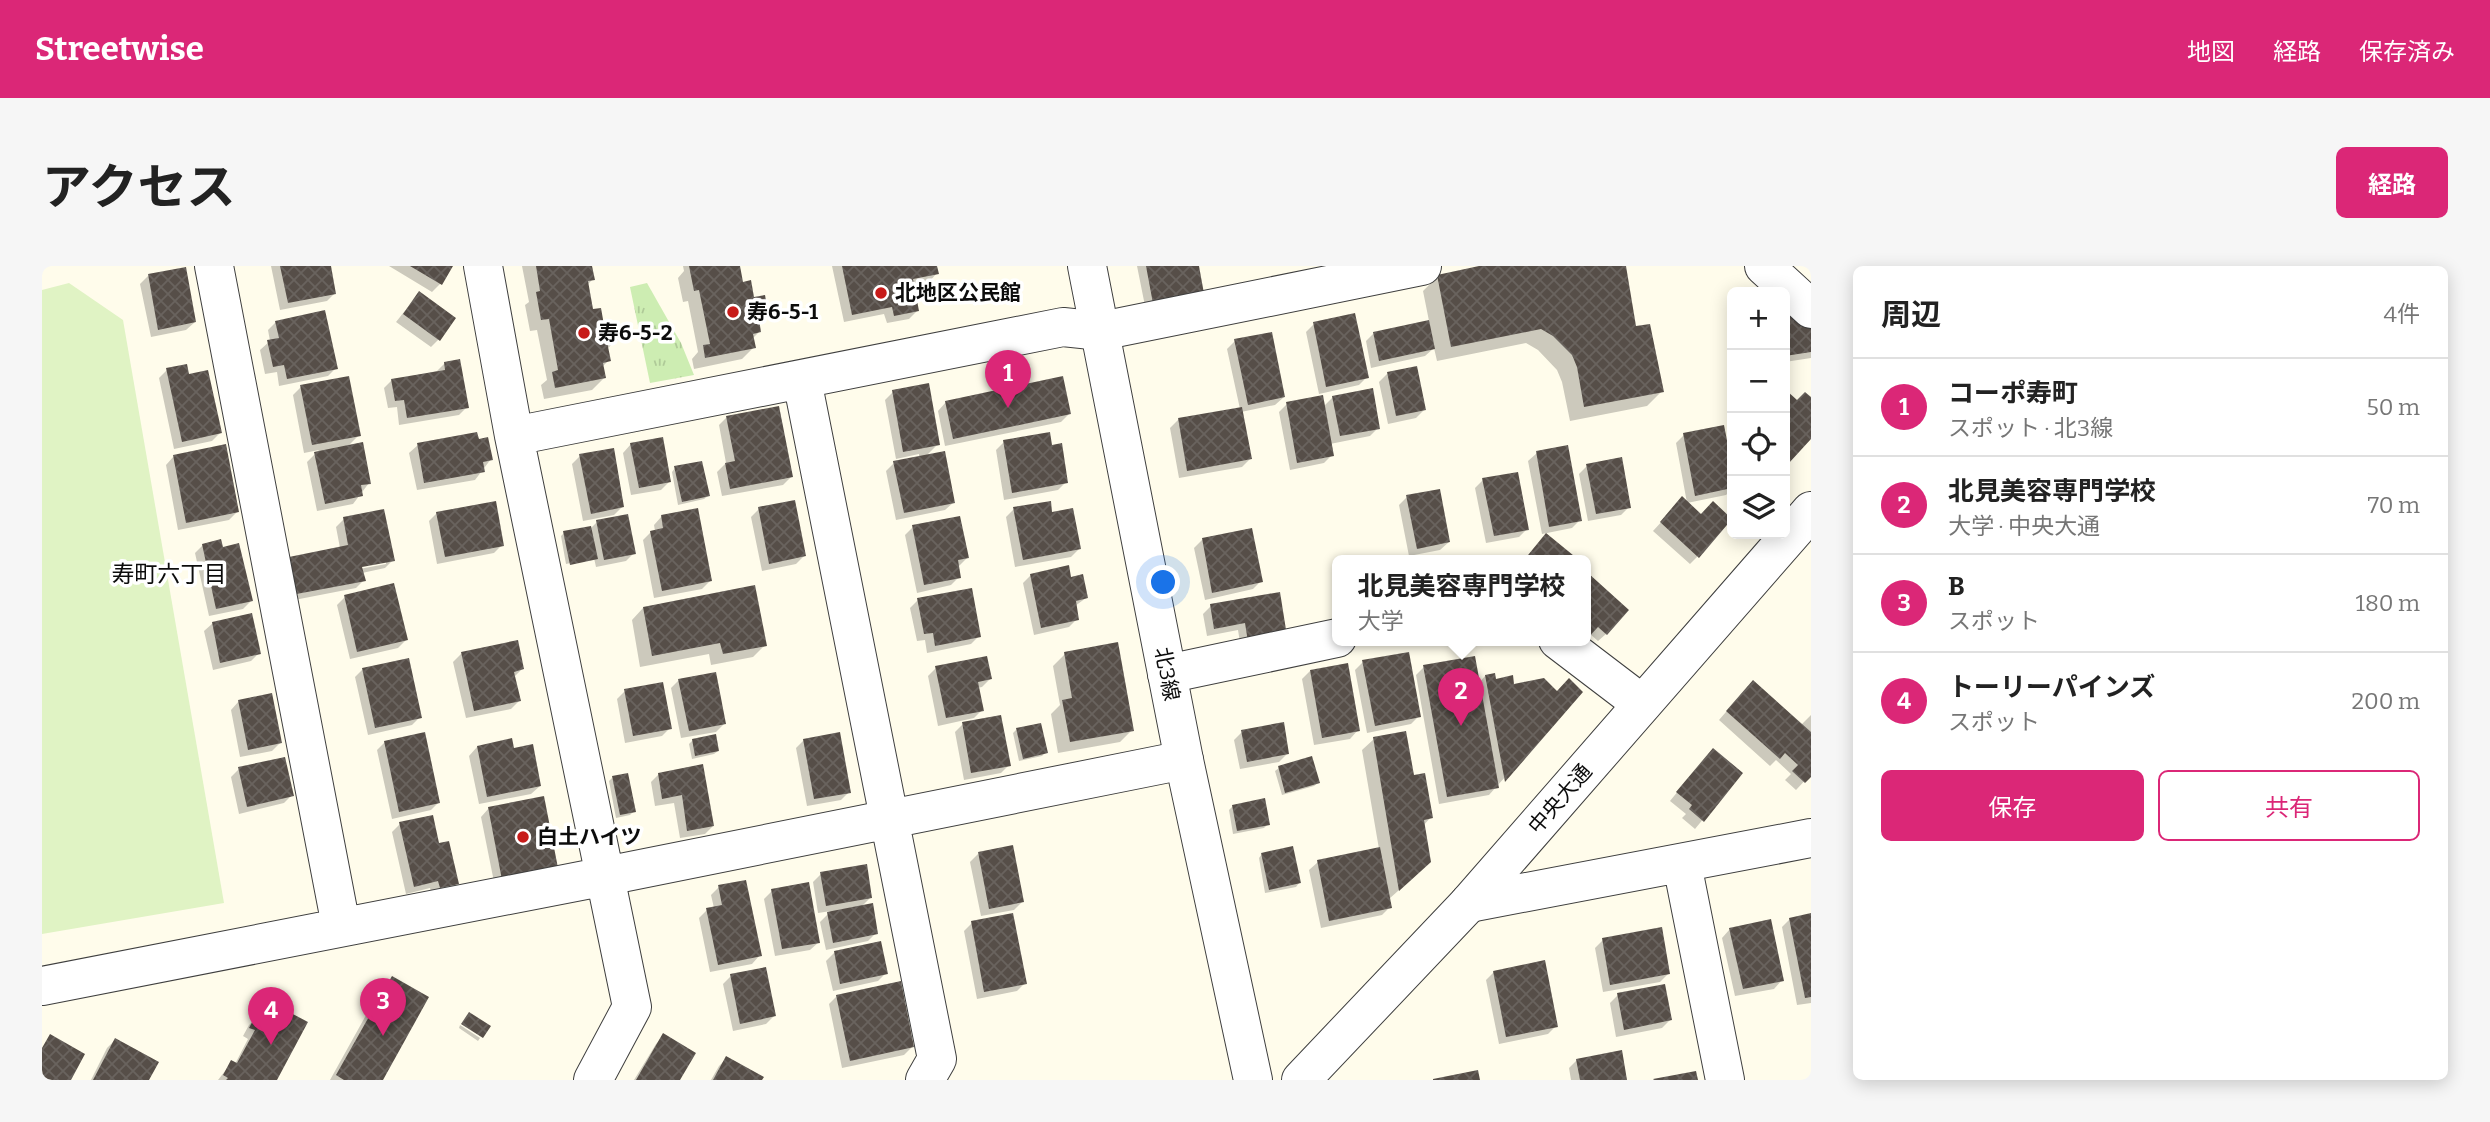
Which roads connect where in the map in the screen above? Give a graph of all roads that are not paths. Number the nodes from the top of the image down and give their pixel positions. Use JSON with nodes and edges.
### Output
{"nodes":[{"id":1,"x":214,"y":266,"type":"edge"},
{"id":2,"x":483,"y":266,"type":"edge"},
{"id":3,"x":1087,"y":266,"type":"edge"},
{"id":4,"x":1422,"y":266,"type":"edge"},
{"id":5,"x":1764,"y":266,"type":"edge"},
{"id":6,"x":1811,"y":309,"type":"edge"},
{"id":7,"x":1101,"y":331,"type":"junction"},
{"id":8,"x":802,"y":380,"type":"junction"},
{"id":9,"x":514,"y":436,"type":"junction"},
{"id":10,"x":1811,"y":512,"type":"edge"},
{"id":11,"x":1332,"y":639,"type":"edge"},
{"id":12,"x":1566,"y":646,"type":"edge"},
{"id":13,"x":1167,"y":674,"type":"junction"},
{"id":14,"x":1642,"y":704,"type":"junction"},
{"id":15,"x":1184,"y":760,"type":"junction"},
{"id":16,"x":889,"y":819,"type":"junction"},
{"id":17,"x":1811,"y":838,"type":"edge"},
{"id":18,"x":1682,"y":864,"type":"junction"},
{"id":19,"x":606,"y":876,"type":"junction"},
{"id":20,"x":1469,"y":903,"type":"junction"},
{"id":21,"x":341,"y":926,"type":"junction"},
{"id":22,"x":42,"y":986,"type":"edge"},
{"id":23,"x":593,"y":1080,"type":"edge"},
{"id":24,"x":925,"y":1080,"type":"edge"},
{"id":25,"x":1253,"y":1080,"type":"edge"},
{"id":26,"x":1301,"y":1080,"type":"edge"},
{"id":27,"x":1725,"y":1080,"type":"edge"}],
"edges":[{"from":1,"to":21,"type":"street"},
{"from":2,"to":9,"type":"street"},
{"from":3,"to":7,"type":"street","name":"北3線"},
{"from":4,"to":7,"type":"street"},
{"from":5,"to":6,"type":"street"},
{"from":7,"to":8,"type":"street"},
{"from":7,"to":13,"type":"street","name":"北3線"},
{"from":8,"to":9,"type":"street"},
{"from":8,"to":16,"type":"street"},
{"from":9,"to":19,"type":"street"},
{"from":10,"to":14,"type":"street","name":"中央大通"},
{"from":11,"to":13,"type":"street"},
{"from":12,"to":14,"type":"street"},
{"from":13,"to":15,"type":"street","name":"北3線"},
{"from":14,"to":20,"type":"street","name":"中央大通"},
{"from":15,"to":16,"type":"street"},
{"from":15,"to":25,"type":"street","name":"北3線"},
{"from":16,"to":19,"type":"street"},
{"from":16,"to":24,"type":"street"},
{"from":17,"to":18,"type":"street"},
{"from":18,"to":20,"type":"street"},
{"from":18,"to":27,"type":"street"},
{"from":19,"to":21,"type":"street"},
{"from":19,"to":23,"type":"street"},
{"from":20,"to":26,"type":"street","name":"中央大通"},
{"from":21,"to":22,"type":"street"}]}
